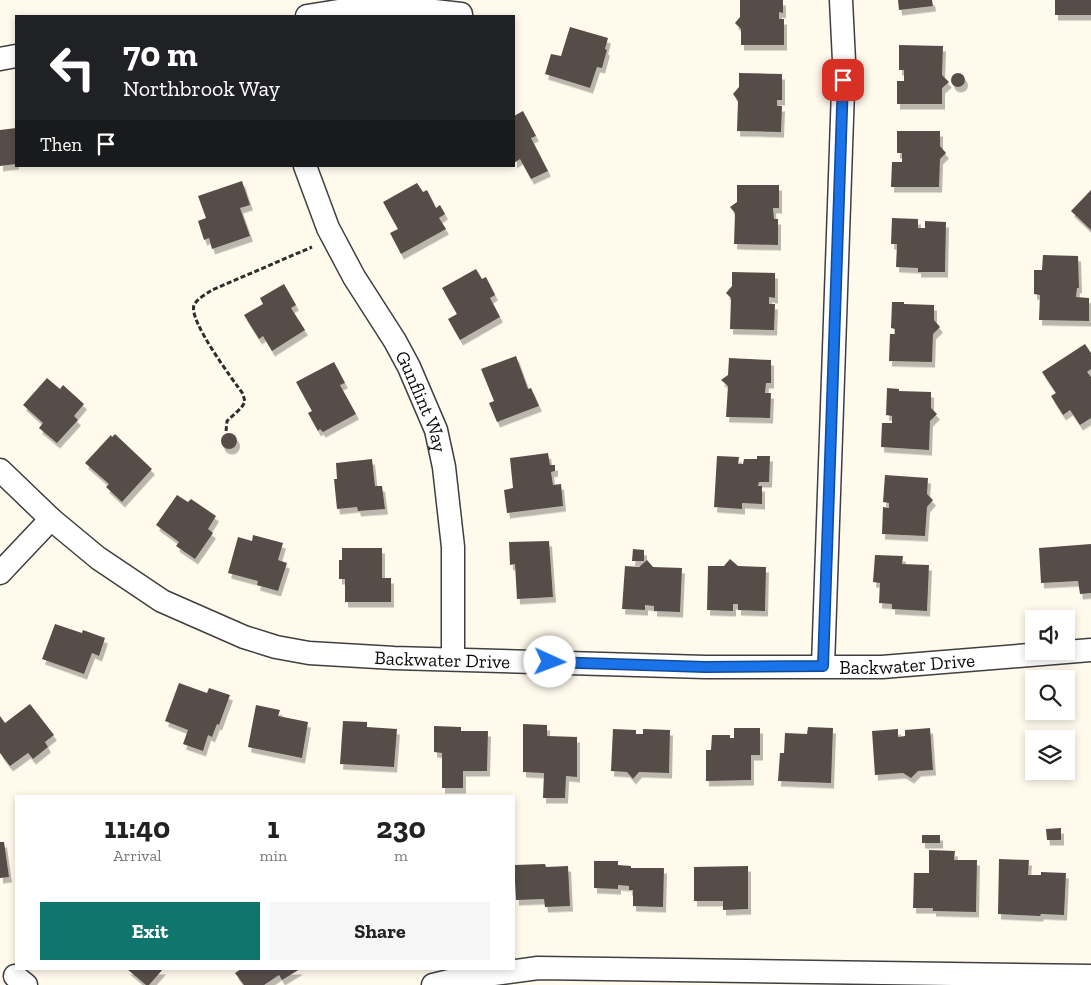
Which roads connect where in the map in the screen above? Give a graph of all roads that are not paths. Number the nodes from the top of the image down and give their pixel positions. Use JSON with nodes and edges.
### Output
{"nodes":[{"id":1,"x":841,"y":0,"type":"edge"},
{"id":2,"x":461,"y":14,"type":"dead end"},
{"id":3,"x":313,"y":15,"type":"edge"},
{"id":4,"x":15,"y":56,"type":"edge"},
{"id":5,"x":0,"y":59,"type":"edge"},
{"id":6,"x":305,"y":167,"type":"edge"},
{"id":7,"x":0,"y":470,"type":"edge"},
{"id":8,"x":51,"y":519,"type":"junction"},
{"id":9,"x":0,"y":573,"type":"edge"},
{"id":10,"x":1091,"y":650,"type":"edge"},
{"id":11,"x":453,"y":659,"type":"junction"},
{"id":12,"x":823,"y":666,"type":"junction"},
{"id":13,"x":1091,"y":976,"type":"edge"},
{"id":14,"x":686,"y":978,"type":"edge"},
{"id":15,"x":432,"y":985,"type":"edge"}],
"edges":[{"from":1,"to":12,"type":"street"},
{"from":2,"to":3,"type":"street"},
{"from":4,"to":5,"type":"street"},
{"from":6,"to":11,"type":"street","name":"Gunflint Way"},
{"from":7,"to":8,"type":"street","name":"Backwater Drive"},
{"from":8,"to":9,"type":"street"},
{"from":8,"to":11,"type":"street","name":"Backwater Drive"},
{"from":10,"to":12,"type":"street","name":"Backwater Drive"},
{"from":11,"to":12,"type":"street","name":"Backwater Drive"},
{"from":13,"to":14,"type":"street"},
{"from":14,"to":15,"type":"street"}]}
